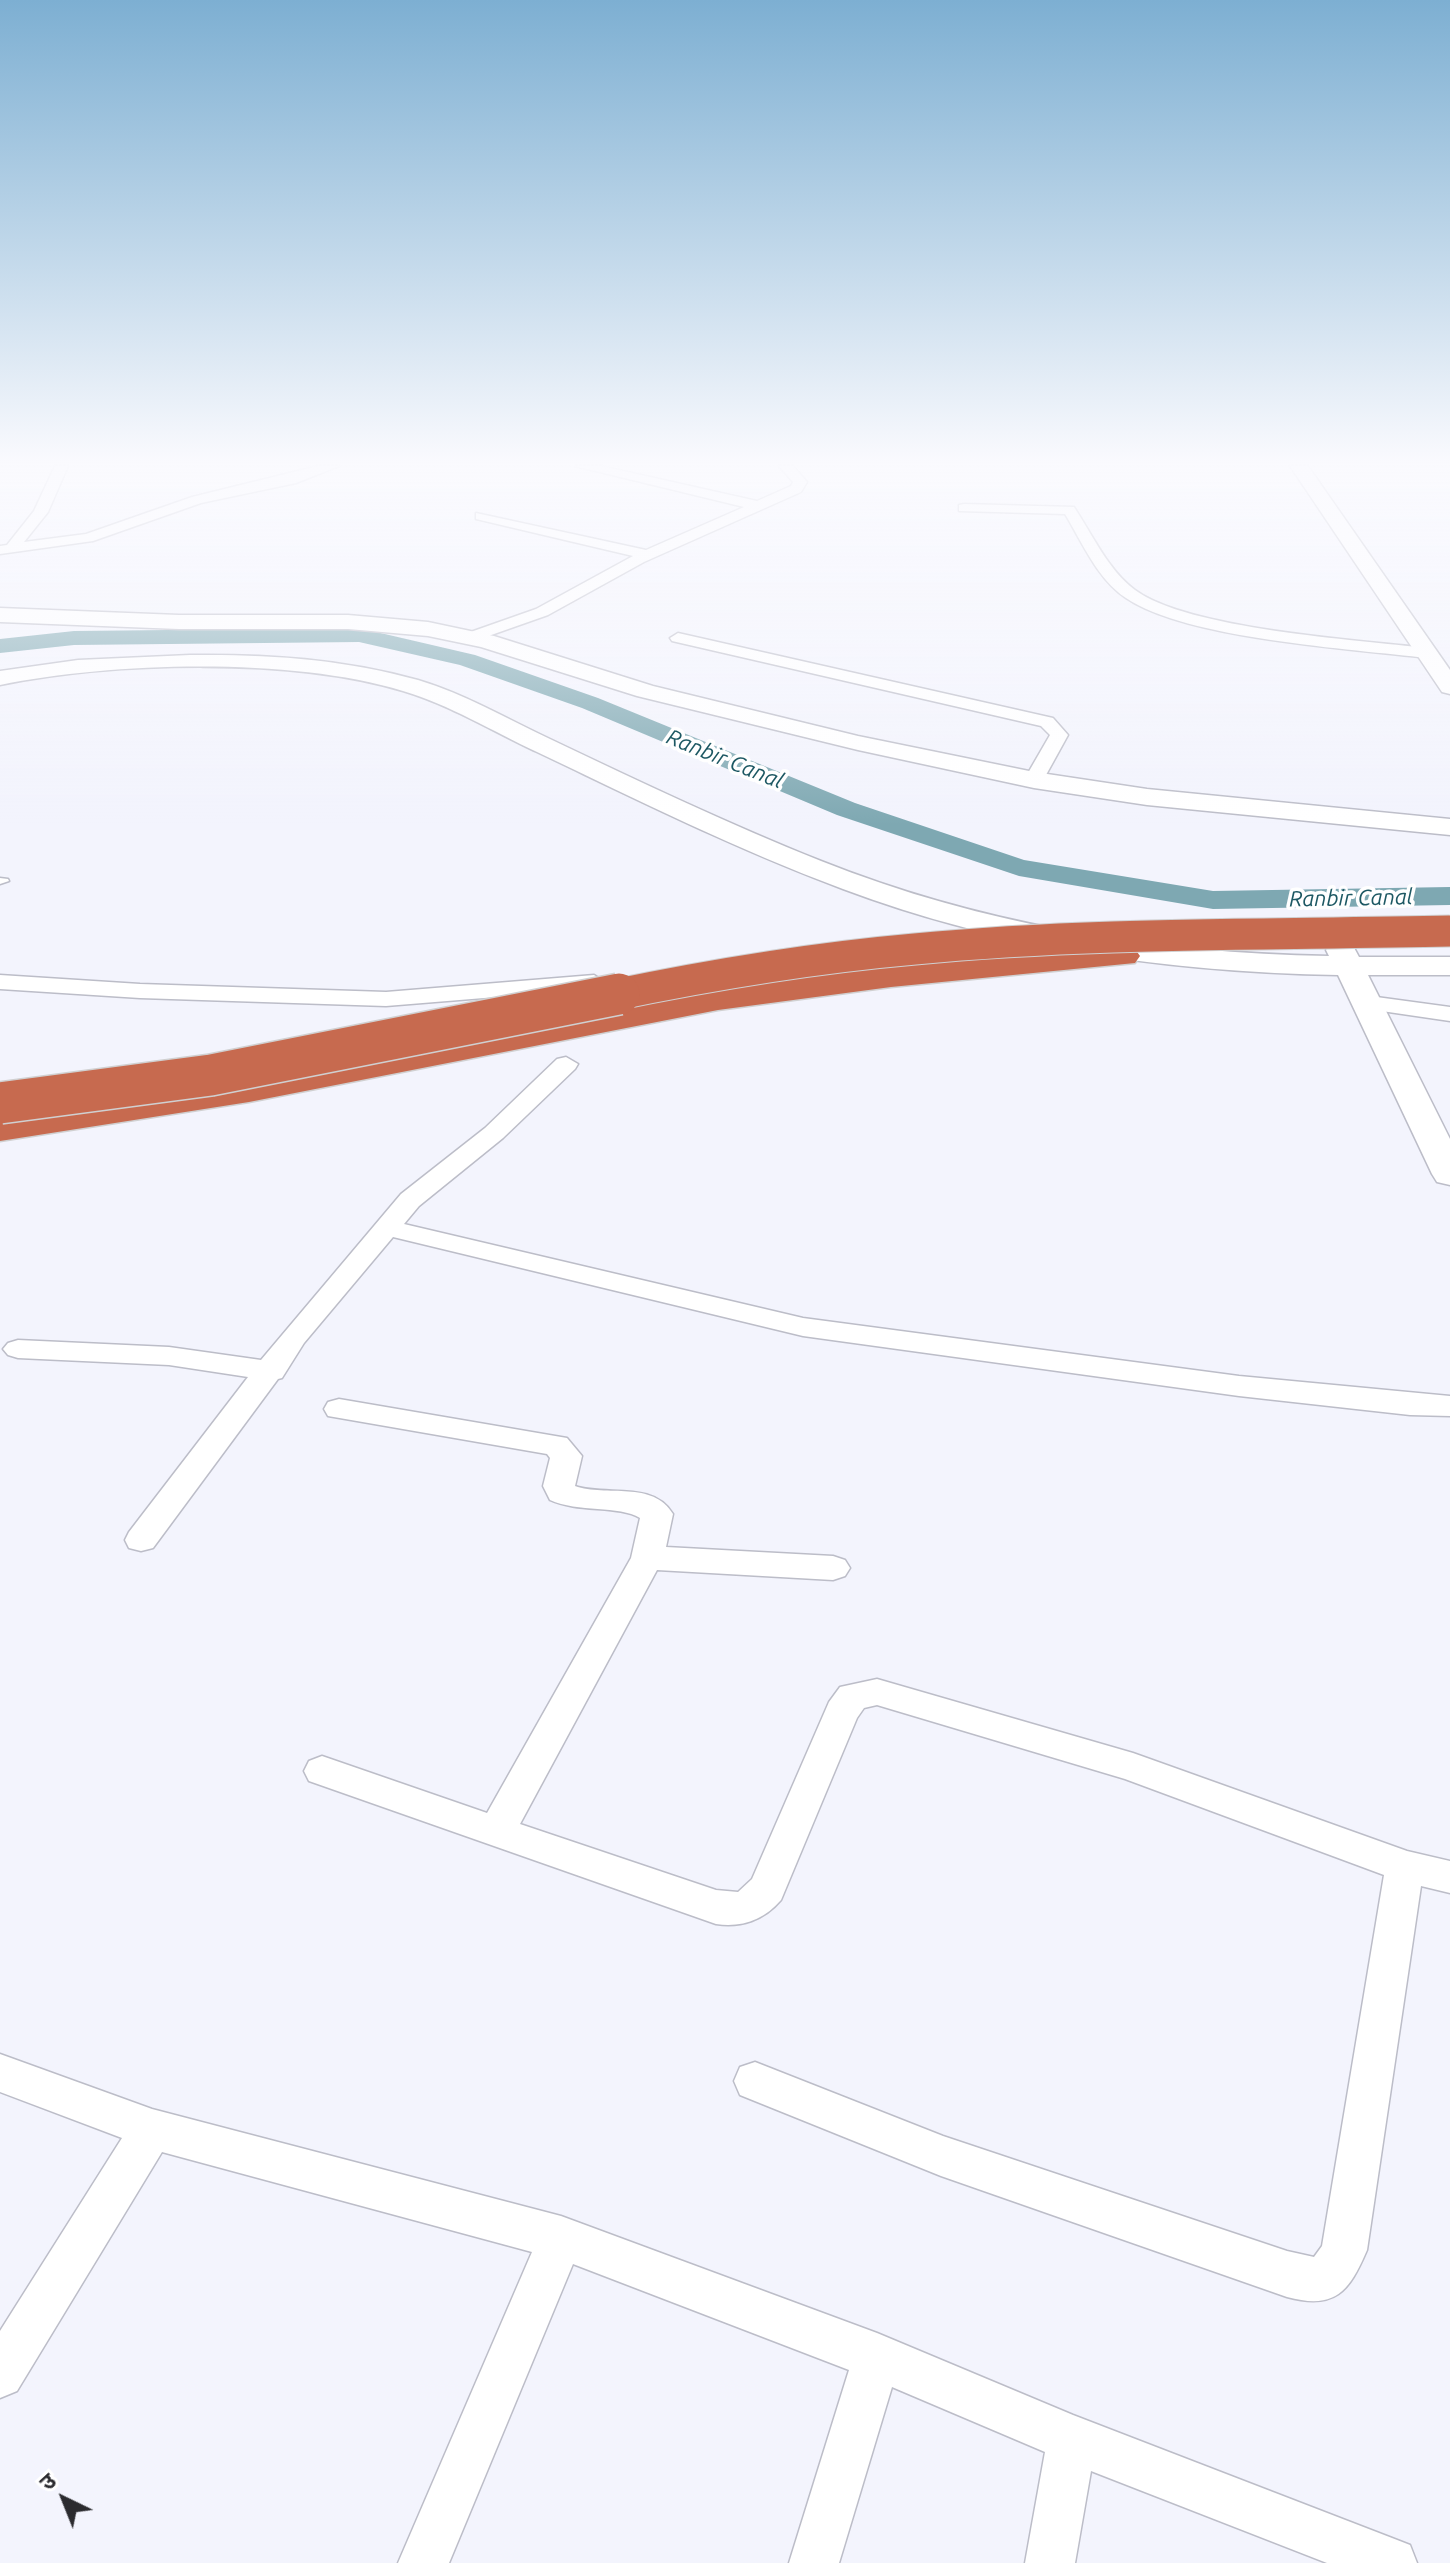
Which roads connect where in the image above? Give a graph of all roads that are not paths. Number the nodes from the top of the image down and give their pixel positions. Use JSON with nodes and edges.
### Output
{"nodes":[{"id":1,"x":591,"y":586,"type":"edge"},
{"id":2,"x":1123,"y":586,"type":"edge"},
{"id":3,"x":1381,"y":586,"type":"edge"},
{"id":4,"x":542,"y":612,"type":"junction"},
{"id":5,"x":0,"y":615,"type":"edge"},
{"id":6,"x":471,"y":637,"type":"junction"},
{"id":7,"x":678,"y":638,"type":"dead end"},
{"id":8,"x":507,"y":648,"type":"junction"},
{"id":9,"x":1427,"y":653,"type":"junction"},
{"id":10,"x":0,"y":671,"type":"edge"},
{"id":11,"x":0,"y":678,"type":"edge"},
{"id":12,"x":1450,"y":687,"type":"edge"},
{"id":13,"x":1034,"y":780,"type":"junction"},
{"id":14,"x":1450,"y":827,"type":"edge"},
{"id":15,"x":1450,"y":921,"type":"edge"},
{"id":16,"x":1332,"y":924,"type":"junction"},
{"id":17,"x":1155,"y":930,"type":"junction"},
{"id":18,"x":1450,"y":931,"type":"edge"},
{"id":19,"x":1046,"y":937,"type":"junction"},
{"id":20,"x":1450,"y":949,"type":"edge"},
{"id":21,"x":1450,"y":966,"type":"edge"},
{"id":22,"x":1347,"y":967,"type":"junction"},
{"id":23,"x":0,"y":982,"type":"edge"},
{"id":24,"x":1369,"y":1003,"type":"junction"},
{"id":25,"x":1450,"y":1014,"type":"edge"},
{"id":26,"x":566,"y":1064,"type":"dead end"},
{"id":27,"x":0,"y":1103,"type":"edge"},
{"id":28,"x":0,"y":1129,"type":"edge"},
{"id":29,"x":1450,"y":1174,"type":"edge"},
{"id":30,"x":387,"y":1228,"type":"junction"},
{"id":31,"x":18,"y":1349,"type":"dead end"},
{"id":32,"x":272,"y":1371,"type":"junction"},
{"id":33,"x":1450,"y":1406,"type":"edge"},
{"id":34,"x":339,"y":1409,"type":"dead end"},
{"id":35,"x":141,"y":1540,"type":"dead end"},
{"id":36,"x":647,"y":1558,"type":"junction"},
{"id":37,"x":833,"y":1568,"type":"dead end"},
{"id":38,"x":322,"y":1771,"type":"dead end"},
{"id":39,"x":497,"y":1830,"type":"junction"},
{"id":40,"x":1405,"y":1866,"type":"junction"},
{"id":41,"x":1450,"y":1877,"type":"edge"},
{"id":42,"x":0,"y":2073,"type":"edge"},
{"id":43,"x":755,"y":2081,"type":"dead end"},
{"id":44,"x":152,"y":2129,"type":"junction"},
{"id":45,"x":561,"y":2238,"type":"junction"},
{"id":46,"x":877,"y":2357,"type":"junction"},
{"id":47,"x":0,"y":2374,"type":"edge"},
{"id":48,"x":1072,"y":2439,"type":"junction"},
{"id":49,"x":423,"y":2563,"type":"edge"},
{"id":50,"x":814,"y":2563,"type":"edge"},
{"id":51,"x":1050,"y":2563,"type":"edge"},
{"id":52,"x":1392,"y":2563,"type":"edge"}],
"edges":[{"from":1,"to":4,"type":"street"},
{"from":2,"to":9,"type":"street"},
{"from":3,"to":9,"type":"street"},
{"from":4,"to":6,"type":"street"},
{"from":4,"to":8,"type":"street"},
{"from":5,"to":6,"type":"street"},
{"from":6,"to":8,"type":"street"},
{"from":7,"to":13,"type":"street"},
{"from":8,"to":13,"type":"street"},
{"from":9,"to":12,"type":"street"},
{"from":10,"to":17,"type":"street"},
{"from":11,"to":19,"type":"street"},
{"from":13,"to":14,"type":"street"},
{"from":15,"to":16,"type":"street"},
{"from":16,"to":17,"type":"street"},
{"from":16,"to":22,"type":"street"},
{"from":17,"to":19,"type":"street"},
{"from":18,"to":27,"type":"highway","bridge":true},
{"from":19,"to":22,"type":"street"},
{"from":19,"to":23,"type":"street"},
{"from":20,"to":28,"type":"highway"},
{"from":21,"to":22,"type":"street"},
{"from":22,"to":24,"type":"street"},
{"from":24,"to":25,"type":"street"},
{"from":24,"to":29,"type":"street"},
{"from":26,"to":30,"type":"street"},
{"from":30,"to":32,"type":"street"},
{"from":30,"to":33,"type":"street"},
{"from":31,"to":32,"type":"street"},
{"from":32,"to":35,"type":"street"},
{"from":34,"to":36,"type":"street"},
{"from":36,"to":37,"type":"street"},
{"from":36,"to":39,"type":"street"},
{"from":38,"to":39,"type":"street"},
{"from":39,"to":40,"type":"street"},
{"from":40,"to":41,"type":"street"},
{"from":40,"to":43,"type":"street"},
{"from":42,"to":44,"type":"street"},
{"from":44,"to":45,"type":"street"},
{"from":44,"to":47,"type":"street"},
{"from":45,"to":46,"type":"street"},
{"from":45,"to":49,"type":"street"},
{"from":46,"to":48,"type":"street"},
{"from":46,"to":50,"type":"street"},
{"from":48,"to":51,"type":"street"},
{"from":48,"to":52,"type":"street"}]}
